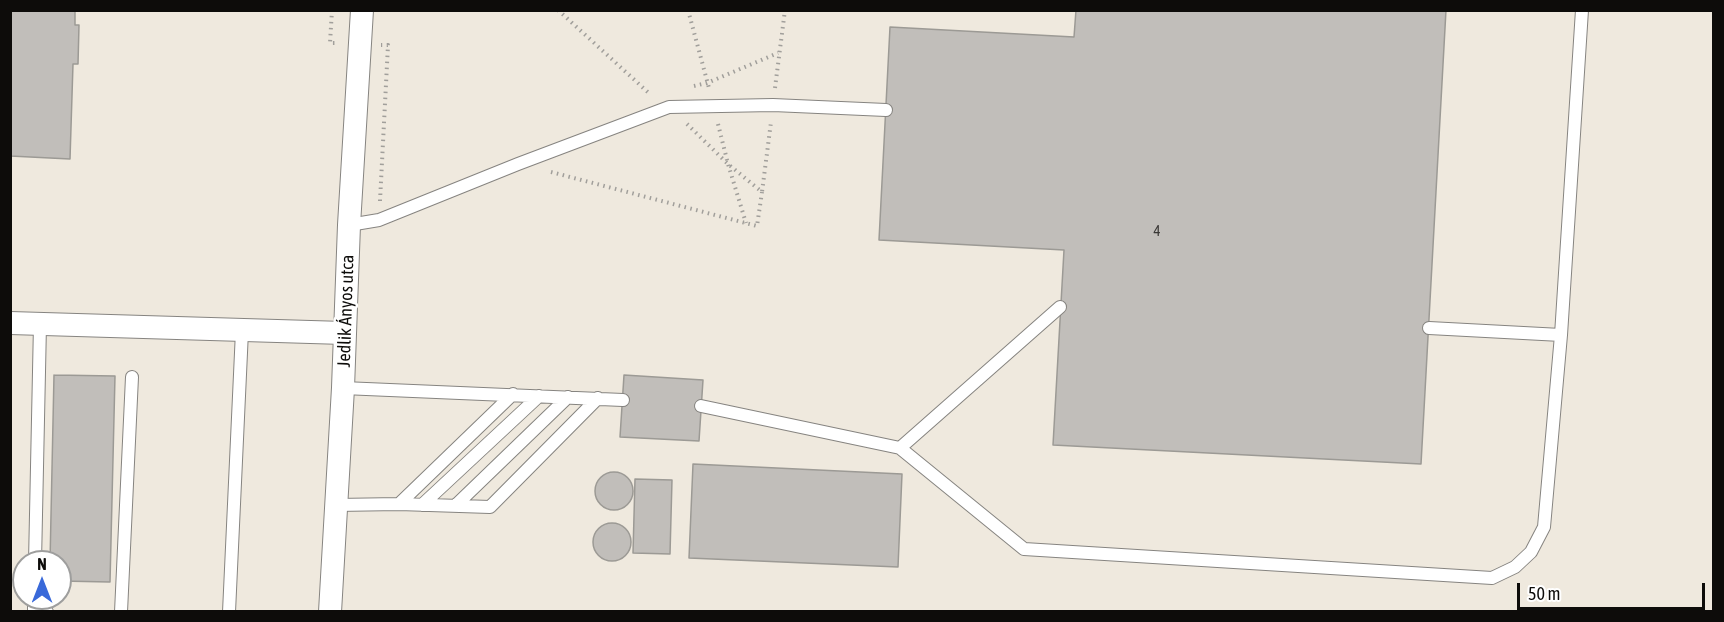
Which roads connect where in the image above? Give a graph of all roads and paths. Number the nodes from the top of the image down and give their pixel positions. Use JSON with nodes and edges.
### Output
{"nodes":[{"id":1,"x":363,"y":10,"type":"edge"},
{"id":2,"x":1582,"y":10,"type":"edge"},
{"id":3,"x":778,"y":53,"type":"dead end"},
{"id":4,"x":685,"y":88,"type":"dead end"},
{"id":5,"x":886,"y":110,"type":"dead end"},
{"id":6,"x":518,"y":164,"type":"junction"},
{"id":7,"x":762,"y":192,"type":"dead end"},
{"id":8,"x":349,"y":225,"type":"junction"},
{"id":9,"x":1060,"y":307,"type":"dead end"},
{"id":10,"x":10,"y":323,"type":"edge"},
{"id":11,"x":40,"y":324,"type":"junction"},
{"id":12,"x":1429,"y":328,"type":"dead end"},
{"id":13,"x":242,"y":331,"type":"junction"},
{"id":14,"x":344,"y":333,"type":"junction"},
{"id":15,"x":1561,"y":335,"type":"junction"},
{"id":16,"x":132,"y":377,"type":"dead end"},
{"id":17,"x":343,"y":388,"type":"junction"},
{"id":18,"x":513,"y":394,"type":"junction"},
{"id":19,"x":540,"y":396,"type":"junction"},
{"id":20,"x":568,"y":397,"type":"junction"},
{"id":21,"x":598,"y":399,"type":"junction"},
{"id":22,"x":623,"y":400,"type":"dead end"},
{"id":23,"x":701,"y":406,"type":"dead end"},
{"id":24,"x":900,"y":448,"type":"junction"},
{"id":25,"x":399,"y":504,"type":"junction"},
{"id":26,"x":336,"y":505,"type":"junction"},
{"id":27,"x":422,"y":505,"type":"junction"},
{"id":28,"x":456,"y":505,"type":"junction"},
{"id":29,"x":35,"y":550,"type":"edge"},
{"id":30,"x":121,"y":612,"type":"edge"},
{"id":31,"x":229,"y":612,"type":"edge"},
{"id":32,"x":330,"y":612,"type":"edge"}],
"edges":[{"from":1,"to":8,"type":"street","name":"Jedlik Ányos utca"},
{"from":2,"to":15,"type":"lane"},
{"from":3,"to":4,"type":"path"},
{"from":5,"to":6,"type":"lane"},
{"from":6,"to":7,"type":"path"},
{"from":6,"to":8,"type":"lane"},
{"from":8,"to":14,"type":"street","name":"Jedlik Ányos utca"},
{"from":9,"to":24,"type":"lane"},
{"from":10,"to":11,"type":"street"},
{"from":11,"to":13,"type":"street"},
{"from":11,"to":29,"type":"lane"},
{"from":12,"to":15,"type":"lane"},
{"from":13,"to":14,"type":"street"},
{"from":13,"to":31,"type":"lane"},
{"from":14,"to":17,"type":"street","name":"Jedlik Ányos utca"},
{"from":15,"to":24,"type":"lane"},
{"from":16,"to":30,"type":"lane"},
{"from":17,"to":18,"type":"lane"},
{"from":17,"to":26,"type":"street","name":"Jedlik Ányos utca"},
{"from":18,"to":19,"type":"lane"},
{"from":18,"to":25,"type":"lane"},
{"from":19,"to":20,"type":"lane"},
{"from":19,"to":27,"type":"lane"},
{"from":20,"to":21,"type":"lane"},
{"from":20,"to":28,"type":"lane"},
{"from":21,"to":22,"type":"lane"},
{"from":21,"to":28,"type":"lane"},
{"from":23,"to":24,"type":"lane"},
{"from":25,"to":26,"type":"lane"},
{"from":25,"to":27,"type":"lane"},
{"from":26,"to":32,"type":"street","name":"Jedlik Ányos utca"},
{"from":27,"to":28,"type":"lane"}]}
